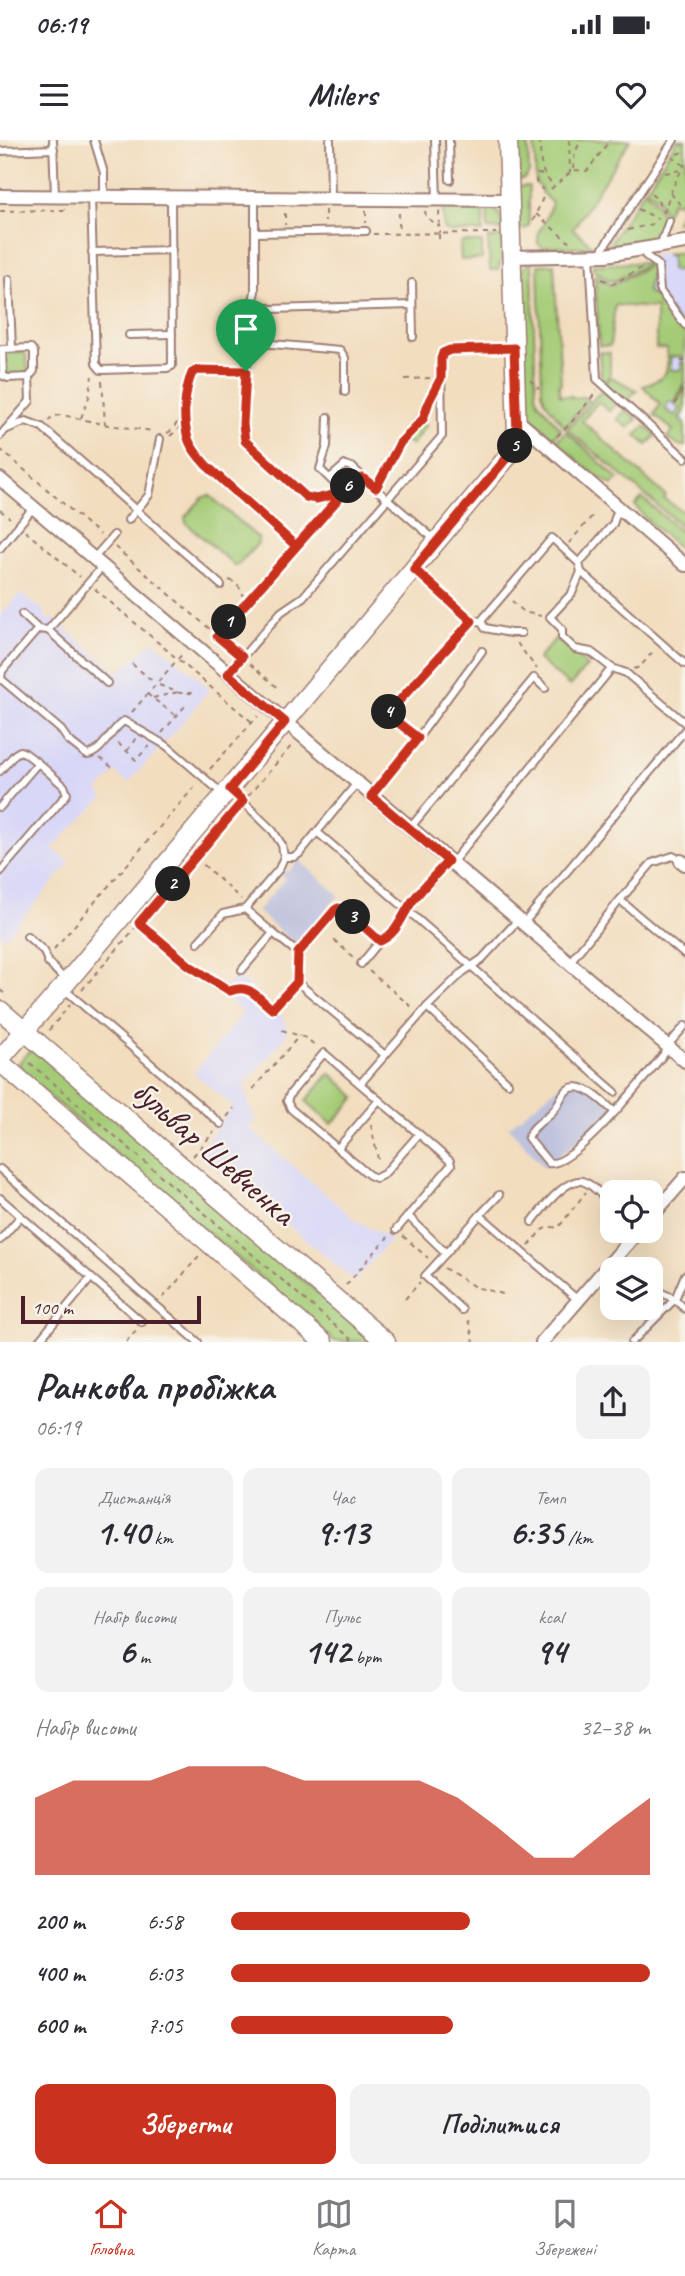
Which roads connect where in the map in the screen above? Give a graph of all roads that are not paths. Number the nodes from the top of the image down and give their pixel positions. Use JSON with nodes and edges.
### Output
{"nodes":[{"id":1,"x":53,"y":140,"type":"edge"},
{"id":2,"x":94,"y":140,"type":"edge"},
{"id":3,"x":330,"y":140,"type":"edge"},
{"id":4,"x":435,"y":140,"type":"edge"},
{"id":5,"x":449,"y":140,"type":"edge"},
{"id":6,"x":508,"y":140,"type":"edge"},
{"id":7,"x":674,"y":140,"type":"edge"},
{"id":8,"x":54,"y":149,"type":"junction"},
{"id":9,"x":0,"y":150,"type":"edge"},
{"id":10,"x":450,"y":180,"type":"dead end"},
{"id":11,"x":0,"y":196,"type":"edge"},
{"id":12,"x":55,"y":197,"type":"junction"},
{"id":13,"x":97,"y":197,"type":"junction"},
{"id":14,"x":171,"y":198,"type":"junction"},
{"id":15,"x":256,"y":198,"type":"junction"},
{"id":16,"x":328,"y":199,"type":"junction"},
{"id":17,"x":434,"y":200,"type":"junction"},
{"id":18,"x":510,"y":200,"type":"junction"},
{"id":19,"x":667,"y":221,"type":"road end"},
{"id":20,"x":366,"y":231,"type":"road end"},
{"id":21,"x":255,"y":233,"type":"junction"},
{"id":22,"x":685,"y":242,"type":"edge"},
{"id":23,"x":660,"y":246,"type":"junction"},
{"id":24,"x":172,"y":250,"type":"junction"},
{"id":25,"x":92,"y":252,"type":"junction"},
{"id":26,"x":646,"y":253,"type":"junction"},
{"id":27,"x":595,"y":255,"type":"junction"},
{"id":28,"x":512,"y":257,"type":"junction"},
{"id":29,"x":9,"y":279,"type":"dead end"},
{"id":30,"x":412,"y":283,"type":"dead end"},
{"id":31,"x":253,"y":302,"type":"junction"},
{"id":32,"x":412,"y":305,"type":"junction"},
{"id":33,"x":684,"y":320,"type":"edge"},
{"id":34,"x":172,"y":334,"type":"junction"},
{"id":35,"x":129,"y":335,"type":"dead end"},
{"id":36,"x":413,"y":337,"type":"dead end"},
{"id":37,"x":249,"y":342,"type":"junction"},
{"id":38,"x":12,"y":348,"type":"junction"},
{"id":39,"x":514,"y":348,"type":"junction"},
{"id":40,"x":29,"y":377,"type":"junction"},
{"id":41,"x":345,"y":392,"type":"dead end"},
{"id":42,"x":328,"y":417,"type":"dead end"},
{"id":43,"x":516,"y":419,"type":"junction"},
{"id":44,"x":3,"y":433,"type":"edge"},
{"id":45,"x":159,"y":439,"type":"road end"},
{"id":46,"x":684,"y":454,"type":"edge"},
{"id":47,"x":330,"y":478,"type":"junction"},
{"id":48,"x":0,"y":479,"type":"edge"},
{"id":49,"x":366,"y":480,"type":"junction"},
{"id":50,"x":341,"y":493,"type":"junction"},
{"id":51,"x":387,"y":499,"type":"junction"},
{"id":52,"x":618,"y":507,"type":"junction"},
{"id":53,"x":33,"y":508,"type":"junction"},
{"id":54,"x":137,"y":510,"type":"junction"},
{"id":55,"x":128,"y":520,"type":"dead end"},
{"id":56,"x":114,"y":535,"type":"dead end"},
{"id":57,"x":437,"y":542,"type":"junction"},
{"id":58,"x":0,"y":548,"type":"edge"},
{"id":59,"x":98,"y":563,"type":"junction"},
{"id":60,"x":579,"y":563,"type":"junction"},
{"id":61,"x":685,"y":565,"type":"edge"},
{"id":62,"x":414,"y":569,"type":"junction"},
{"id":63,"x":581,"y":572,"type":"junction"},
{"id":64,"x":219,"y":583,"type":"road end"},
{"id":65,"x":22,"y":614,"type":"dead end"},
{"id":66,"x":472,"y":621,"type":"junction"},
{"id":67,"x":481,"y":621,"type":"junction"},
{"id":68,"x":37,"y":629,"type":"junction"},
{"id":69,"x":48,"y":630,"type":"junction"},
{"id":70,"x":521,"y":633,"type":"dead end"},
{"id":71,"x":482,"y":650,"type":"dead end"},
{"id":72,"x":685,"y":664,"type":"edge"},
{"id":73,"x":612,"y":668,"type":"junction"},
{"id":74,"x":228,"y":674,"type":"junction"},
{"id":75,"x":107,"y":683,"type":"dead end"},
{"id":76,"x":545,"y":688,"type":"dead end"},
{"id":77,"x":285,"y":722,"type":"junction"},
{"id":78,"x":685,"y":723,"type":"edge"},
{"id":79,"x":685,"y":730,"type":"edge"},
{"id":80,"x":418,"y":738,"type":"junction"},
{"id":81,"x":38,"y":763,"type":"junction"},
{"id":82,"x":0,"y":771,"type":"edge"},
{"id":83,"x":357,"y":783,"type":"junction"},
{"id":84,"x":227,"y":792,"type":"junction"},
{"id":85,"x":371,"y":796,"type":"junction"},
{"id":86,"x":0,"y":807,"type":"edge"},
{"id":87,"x":410,"y":828,"type":"junction"},
{"id":88,"x":317,"y":832,"type":"junction"},
{"id":89,"x":284,"y":857,"type":"junction"},
{"id":90,"x":450,"y":862,"type":"junction"},
{"id":91,"x":683,"y":863,"type":"edge"},
{"id":92,"x":0,"y":873,"type":"edge"},
{"id":93,"x":620,"y":901,"type":"junction"},
{"id":94,"x":247,"y":907,"type":"junction"},
{"id":95,"x":408,"y":909,"type":"junction"},
{"id":96,"x":520,"y":922,"type":"junction"},
{"id":97,"x":273,"y":933,"type":"junction"},
{"id":98,"x":27,"y":936,"type":"dead end"},
{"id":99,"x":380,"y":941,"type":"junction"},
{"id":100,"x":198,"y":942,"type":"dead end"},
{"id":101,"x":685,"y":955,"type":"edge"},
{"id":102,"x":569,"y":963,"type":"junction"},
{"id":103,"x":361,"y":964,"type":"road end"},
{"id":104,"x":470,"y":967,"type":"junction"},
{"id":105,"x":242,"y":970,"type":"dead end"},
{"id":106,"x":68,"y":989,"type":"junction"},
{"id":107,"x":2,"y":1002,"type":"edge"},
{"id":108,"x":427,"y":1007,"type":"junction"},
{"id":109,"x":272,"y":1009,"type":"road end"},
{"id":110,"x":685,"y":1026,"type":"edge"},
{"id":111,"x":25,"y":1031,"type":"junction"},
{"id":112,"x":668,"y":1047,"type":"junction"},
{"id":113,"x":385,"y":1055,"type":"junction"},
{"id":114,"x":0,"y":1061,"type":"edge"},
{"id":115,"x":685,"y":1061,"type":"edge"},
{"id":116,"x":508,"y":1083,"type":"dead end"},
{"id":117,"x":360,"y":1084,"type":"junction"},
{"id":118,"x":615,"y":1092,"type":"dead end"},
{"id":119,"x":379,"y":1100,"type":"junction"},
{"id":120,"x":615,"y":1112,"type":"junction"},
{"id":121,"x":221,"y":1124,"type":"road end"},
{"id":122,"x":419,"y":1134,"type":"junction"},
{"id":123,"x":338,"y":1149,"type":"junction"},
{"id":124,"x":0,"y":1169,"type":"edge"},
{"id":125,"x":685,"y":1178,"type":"edge"},
{"id":126,"x":600,"y":1194,"type":"edge"},
{"id":127,"x":499,"y":1195,"type":"dead end"},
{"id":128,"x":0,"y":1198,"type":"edge"},
{"id":129,"x":663,"y":1203,"type":"edge"},
{"id":130,"x":480,"y":1215,"type":"junction"},
{"id":131,"x":408,"y":1216,"type":"junction"},
{"id":132,"x":20,"y":1217,"type":"junction"},
{"id":133,"x":532,"y":1222,"type":"dead end"},
{"id":134,"x":396,"y":1230,"type":"road end"},
{"id":135,"x":0,"y":1240,"type":"edge"},
{"id":136,"x":446,"y":1253,"type":"junction"},
{"id":137,"x":685,"y":1275,"type":"edge"},
{"id":138,"x":91,"y":1278,"type":"junction"},
{"id":139,"x":600,"y":1279,"type":"edge"},
{"id":140,"x":663,"y":1294,"type":"edge"},
{"id":141,"x":675,"y":1299,"type":"junction"},
{"id":142,"x":578,"y":1300,"type":"junction"},
{"id":143,"x":685,"y":1309,"type":"edge"},
{"id":144,"x":461,"y":1310,"type":"road end"},
{"id":145,"x":142,"y":1322,"type":"road end"},
{"id":146,"x":38,"y":1342,"type":"edge"},
{"id":147,"x":198,"y":1342,"type":"edge"},
{"id":148,"x":323,"y":1342,"type":"edge"},
{"id":149,"x":386,"y":1342,"type":"edge"},
{"id":150,"x":542,"y":1342,"type":"edge"},
{"id":151,"x":632,"y":1342,"type":"edge"}],
"edges":[{"from":1,"to":8,"type":"lane"},
{"from":2,"to":13,"type":"lane"},
{"from":3,"to":16,"type":"lane"},
{"from":4,"to":17,"type":"lane"},
{"from":5,"to":10,"type":"lane"},
{"from":6,"to":18,"type":"street"},
{"from":7,"to":27,"type":"lane"},
{"from":8,"to":9,"type":"lane"},
{"from":8,"to":12,"type":"lane"},
{"from":11,"to":12,"type":"street"},
{"from":12,"to":13,"type":"street"},
{"from":13,"to":14,"type":"street"},
{"from":13,"to":25,"type":"lane"},
{"from":14,"to":15,"type":"street"},
{"from":14,"to":24,"type":"lane"},
{"from":15,"to":16,"type":"street"},
{"from":15,"to":21,"type":"lane"},
{"from":16,"to":17,"type":"street"},
{"from":17,"to":18,"type":"street"},
{"from":18,"to":28,"type":"street"},
{"from":19,"to":23,"type":"lane"},
{"from":20,"to":21,"type":"lane"},
{"from":21,"to":31,"type":"lane"},
{"from":22,"to":23,"type":"street"},
{"from":23,"to":26,"type":"street"},
{"from":24,"to":25,"type":"lane"},
{"from":24,"to":34,"type":"lane"},
{"from":25,"to":34,"type":"lane"},
{"from":26,"to":27,"type":"street"},
{"from":26,"to":33,"type":"lane"},
{"from":27,"to":28,"type":"street"},
{"from":27,"to":46,"type":"lane"},
{"from":28,"to":39,"type":"street"},
{"from":29,"to":38,"type":"lane"},
{"from":30,"to":32,"type":"lane"},
{"from":31,"to":32,"type":"lane"},
{"from":31,"to":37,"type":"lane"},
{"from":32,"to":36,"type":"lane"},
{"from":34,"to":35,"type":"lane"},
{"from":37,"to":41,"type":"lane"},
{"from":37,"to":50,"type":"lane"},
{"from":38,"to":40,"type":"lane"},
{"from":38,"to":40,"type":"lane"},
{"from":39,"to":43,"type":"street"},
{"from":39,"to":51,"type":"lane"},
{"from":40,"to":44,"type":"lane"},
{"from":42,"to":47,"type":"lane"},
{"from":43,"to":52,"type":"street"},
{"from":43,"to":57,"type":"street"},
{"from":44,"to":54,"type":"lane"},
{"from":45,"to":54,"type":"lane"},
{"from":47,"to":49,"type":"lane"},
{"from":47,"to":50,"type":"lane"},
{"from":48,"to":53,"type":"street"},
{"from":49,"to":50,"type":"lane"},
{"from":49,"to":51,"type":"lane"},
{"from":51,"to":57,"type":"lane"},
{"from":51,"to":74,"type":"lane"},
{"from":52,"to":60,"type":"lane"},
{"from":52,"to":61,"type":"street"},
{"from":53,"to":58,"type":"lane"},
{"from":53,"to":59,"type":"street"},
{"from":54,"to":55,"type":"lane"},
{"from":54,"to":64,"type":"lane"},
{"from":56,"to":59,"type":"lane"},
{"from":57,"to":62,"type":"street"},
{"from":59,"to":69,"type":"lane"},
{"from":59,"to":74,"type":"street"},
{"from":60,"to":63,"type":"lane"},
{"from":60,"to":67,"type":"lane"},
{"from":62,"to":66,"type":"lane"},
{"from":62,"to":77,"type":"street"},
{"from":63,"to":72,"type":"lane"},
{"from":63,"to":73,"type":"lane"},
{"from":65,"to":68,"type":"lane"},
{"from":66,"to":67,"type":"lane"},
{"from":66,"to":80,"type":"lane"},
{"from":67,"to":70,"type":"lane"},
{"from":68,"to":69,"type":"lane"},
{"from":68,"to":84,"type":"lane"},
{"from":69,"to":75,"type":"lane"},
{"from":71,"to":80,"type":"lane"},
{"from":73,"to":78,"type":"lane"},
{"from":73,"to":90,"type":"lane"},
{"from":74,"to":77,"type":"street"},
{"from":76,"to":87,"type":"lane"},
{"from":77,"to":83,"type":"street"},
{"from":77,"to":84,"type":"street"},
{"from":79,"to":96,"type":"lane"},
{"from":80,"to":85,"type":"lane"},
{"from":81,"to":82,"type":"lane"},
{"from":81,"to":86,"type":"lane"},
{"from":81,"to":92,"type":"lane"},
{"from":83,"to":85,"type":"street"},
{"from":83,"to":88,"type":"lane"},
{"from":84,"to":89,"type":"lane"},
{"from":84,"to":106,"type":"street"},
{"from":85,"to":87,"type":"street"},
{"from":87,"to":90,"type":"street"},
{"from":88,"to":89,"type":"lane"},
{"from":88,"to":95,"type":"lane"},
{"from":89,"to":94,"type":"lane"},
{"from":90,"to":95,"type":"lane"},
{"from":90,"to":96,"type":"street"},
{"from":91,"to":93,"type":"lane"},
{"from":93,"to":101,"type":"lane"},
{"from":93,"to":102,"type":"lane"},
{"from":94,"to":97,"type":"lane"},
{"from":94,"to":100,"type":"lane"},
{"from":95,"to":99,"type":"lane"},
{"from":95,"to":104,"type":"lane"},
{"from":96,"to":102,"type":"street"},
{"from":96,"to":104,"type":"lane"},
{"from":97,"to":99,"type":"lane"},
{"from":97,"to":105,"type":"lane"},
{"from":98,"to":106,"type":"lane"},
{"from":99,"to":103,"type":"lane"},
{"from":102,"to":112,"type":"street"},
{"from":104,"to":108,"type":"lane"},
{"from":104,"to":118,"type":"lane"},
{"from":106,"to":111,"type":"street"},
{"from":106,"to":121,"type":"lane"},
{"from":107,"to":111,"type":"street","name":"бульвар Шевченка"},
{"from":108,"to":113,"type":"lane"},
{"from":108,"to":116,"type":"lane"},
{"from":109,"to":113,"type":"lane"},
{"from":110,"to":112,"type":"lane"},
{"from":111,"to":114,"type":"street"},
{"from":111,"to":149,"type":"street","name":"бульвар Шевченка"},
{"from":112,"to":115,"type":"street"},
{"from":112,"to":120,"type":"lane"},
{"from":113,"to":117,"type":"lane"},
{"from":114,"to":148,"type":"street","name":"бульвар Шевченка"},
{"from":117,"to":119,"type":"lane"},
{"from":117,"to":123,"type":"lane"},
{"from":119,"to":122,"type":"lane"},
{"from":119,"to":123,"type":"lane"},
{"from":120,"to":120,"type":"lane"},
{"from":122,"to":123,"type":"lane"},
{"from":122,"to":131,"type":"lane"},
{"from":124,"to":147,"type":"lane"},
{"from":125,"to":129,"type":"street"},
{"from":126,"to":133,"type":"lane"},
{"from":127,"to":130,"type":"lane"},
{"from":128,"to":132,"type":"lane"},
{"from":130,"to":136,"type":"lane"},
{"from":130,"to":142,"type":"lane"},
{"from":131,"to":134,"type":"lane"},
{"from":131,"to":136,"type":"lane"},
{"from":132,"to":135,"type":"lane"},
{"from":132,"to":138,"type":"lane"},
{"from":136,"to":144,"type":"lane"},
{"from":137,"to":141,"type":"lane"},
{"from":138,"to":145,"type":"lane"},
{"from":138,"to":146,"type":"lane"},
{"from":139,"to":142,"type":"street"},
{"from":140,"to":141,"type":"lane"},
{"from":141,"to":143,"type":"lane"},
{"from":141,"to":151,"type":"lane"},
{"from":142,"to":150,"type":"street"}]}
